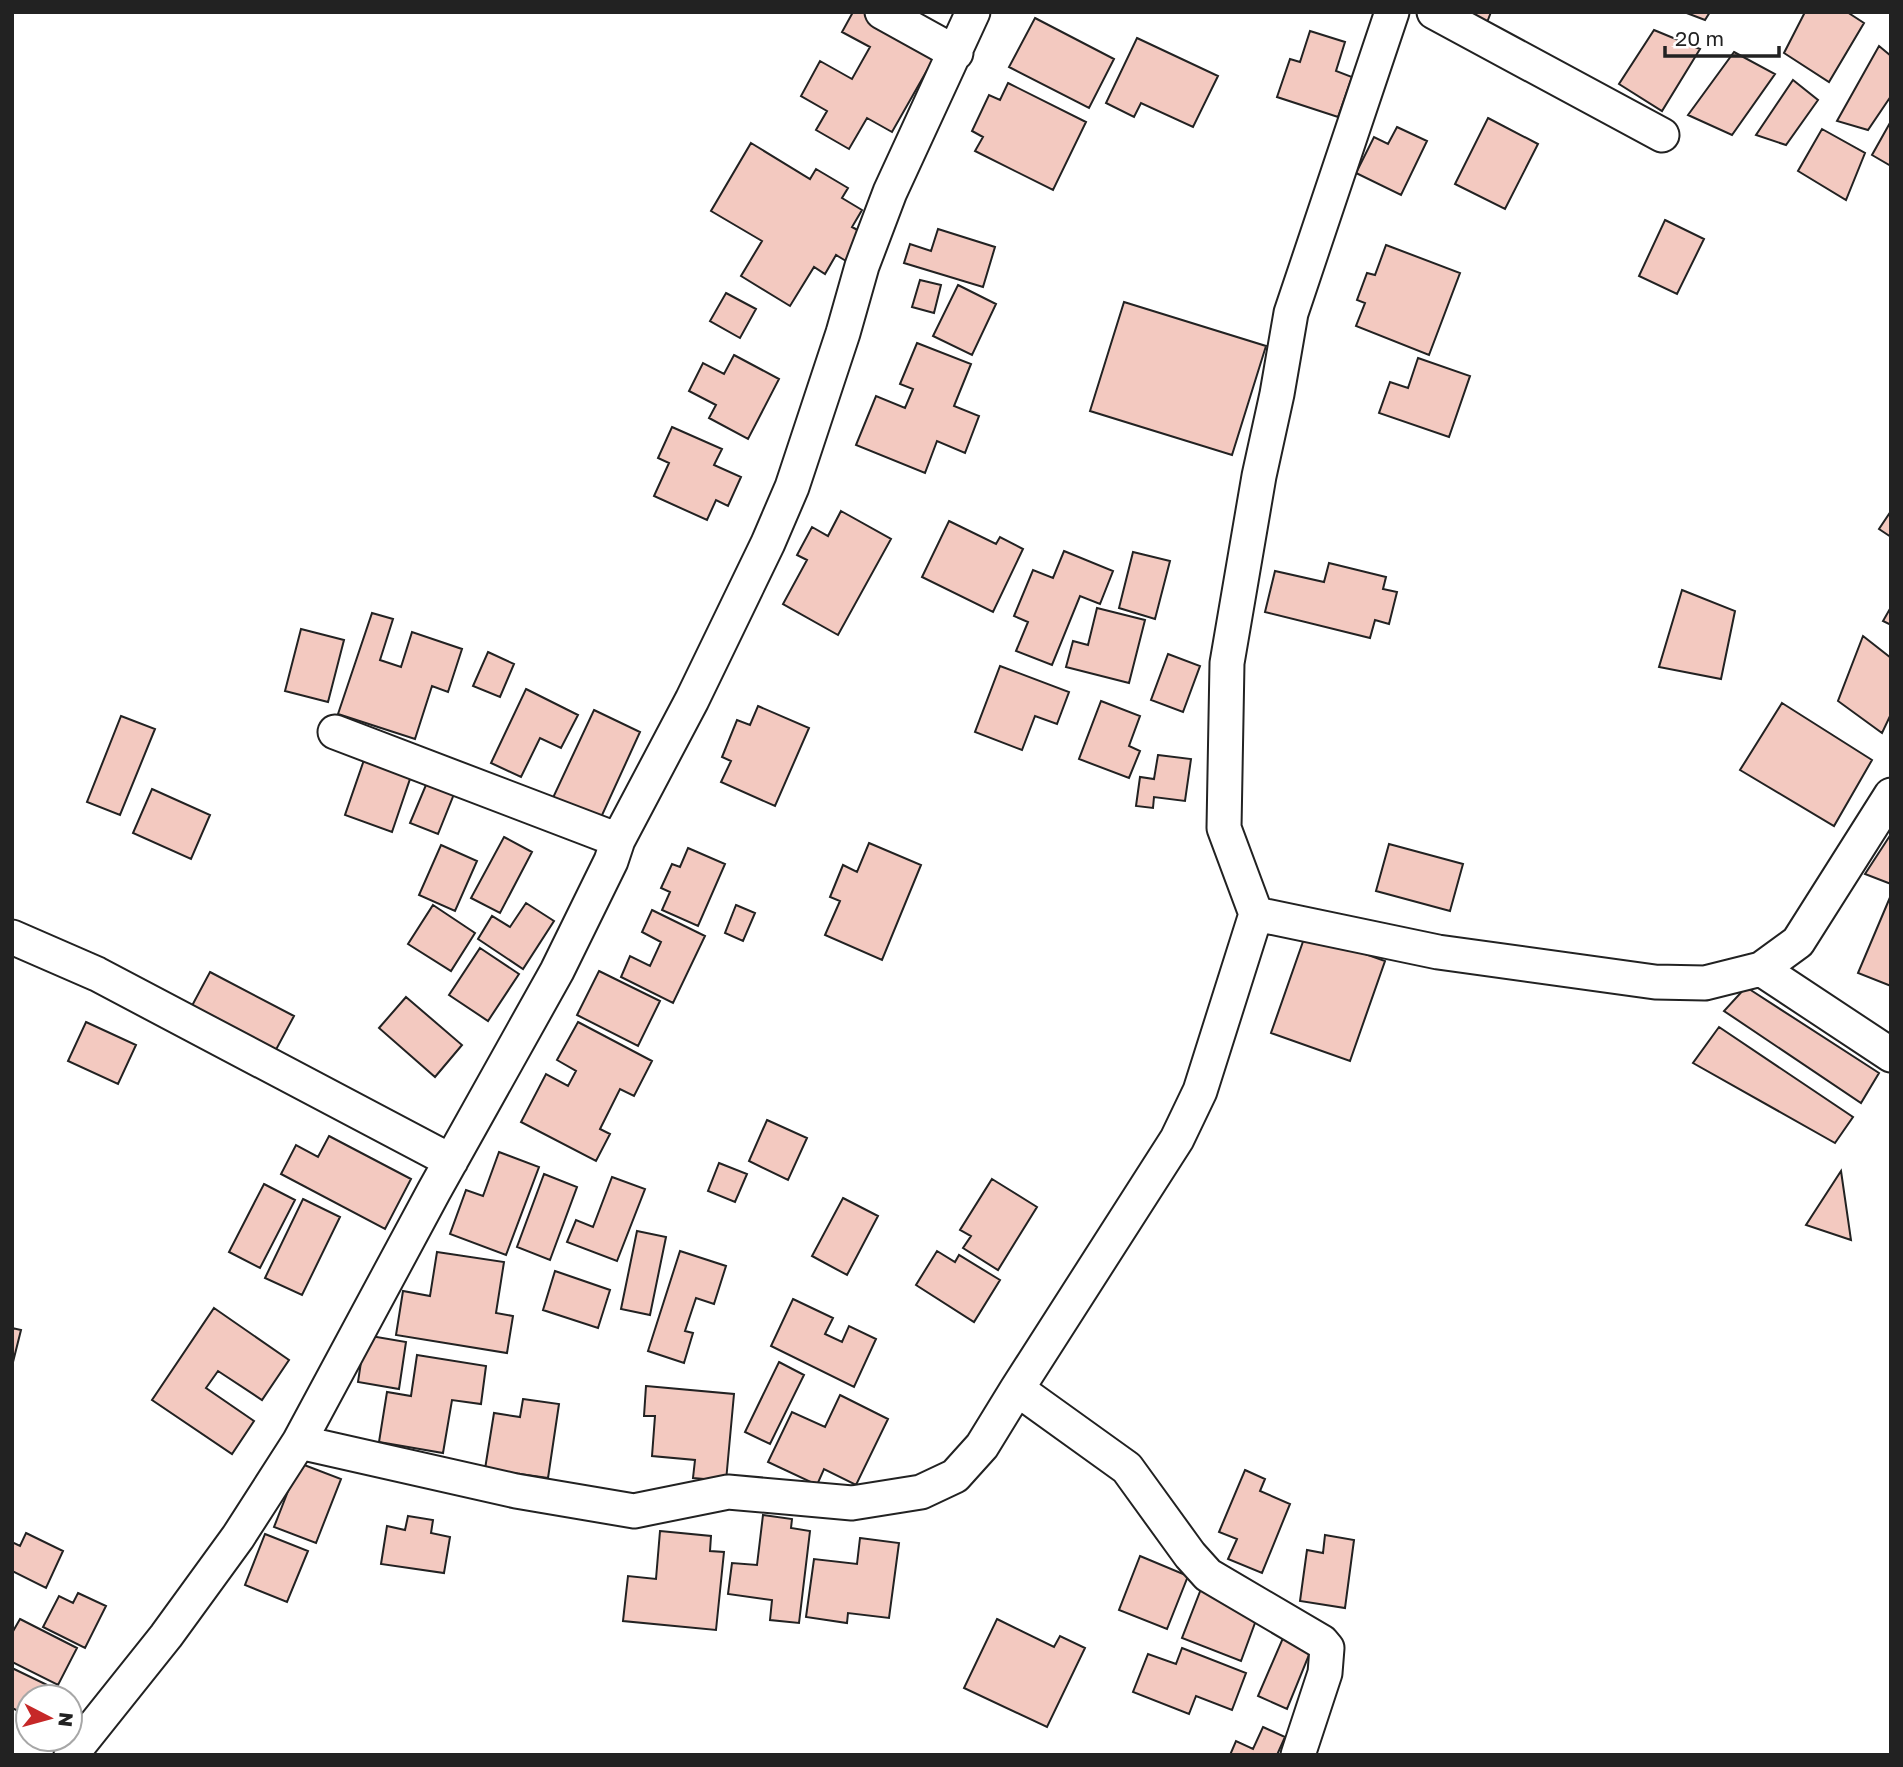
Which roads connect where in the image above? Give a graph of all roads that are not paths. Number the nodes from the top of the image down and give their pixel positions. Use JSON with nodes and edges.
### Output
{"nodes":[{"id":1,"x":882,"y":12,"type":"edge"},
{"id":2,"x":974,"y":12,"type":"edge"},
{"id":3,"x":1392,"y":12,"type":"edge"},
{"id":4,"x":1434,"y":12,"type":"edge"},
{"id":5,"x":956,"y":53,"type":"junction"},
{"id":6,"x":1662,"y":135,"type":"dead end"},
{"id":7,"x":335,"y":732,"type":"dead end"},
{"id":8,"x":1891,"y":795,"type":"edge"},
{"id":9,"x":618,"y":840,"type":"junction"},
{"id":10,"x":1256,"y":914,"type":"junction"},
{"id":11,"x":12,"y":937,"type":"edge"},
{"id":12,"x":1761,"y":969,"type":"junction"},
{"id":13,"x":1891,"y":1055,"type":"edge"},
{"id":14,"x":451,"y":1161,"type":"junction"},
{"id":15,"x":1017,"y":1389,"type":"junction"},
{"id":16,"x":299,"y":1442,"type":"junction"},
{"id":17,"x":71,"y":1755,"type":"edge"},
{"id":18,"x":1298,"y":1755,"type":"edge"}],
"edges":[{"from":1,"to":5,"type":"street"},
{"from":2,"to":5,"type":"street"},
{"from":3,"to":10,"type":"street"},
{"from":4,"to":6,"type":"street"},
{"from":5,"to":9,"type":"street"},
{"from":7,"to":9,"type":"street"},
{"from":8,"to":12,"type":"street"},
{"from":9,"to":14,"type":"street"},
{"from":10,"to":12,"type":"street"},
{"from":10,"to":15,"type":"street"},
{"from":11,"to":14,"type":"street"},
{"from":12,"to":13,"type":"street"},
{"from":14,"to":16,"type":"street"},
{"from":15,"to":16,"type":"street"},
{"from":15,"to":18,"type":"street"},
{"from":16,"to":17,"type":"street"}]}
